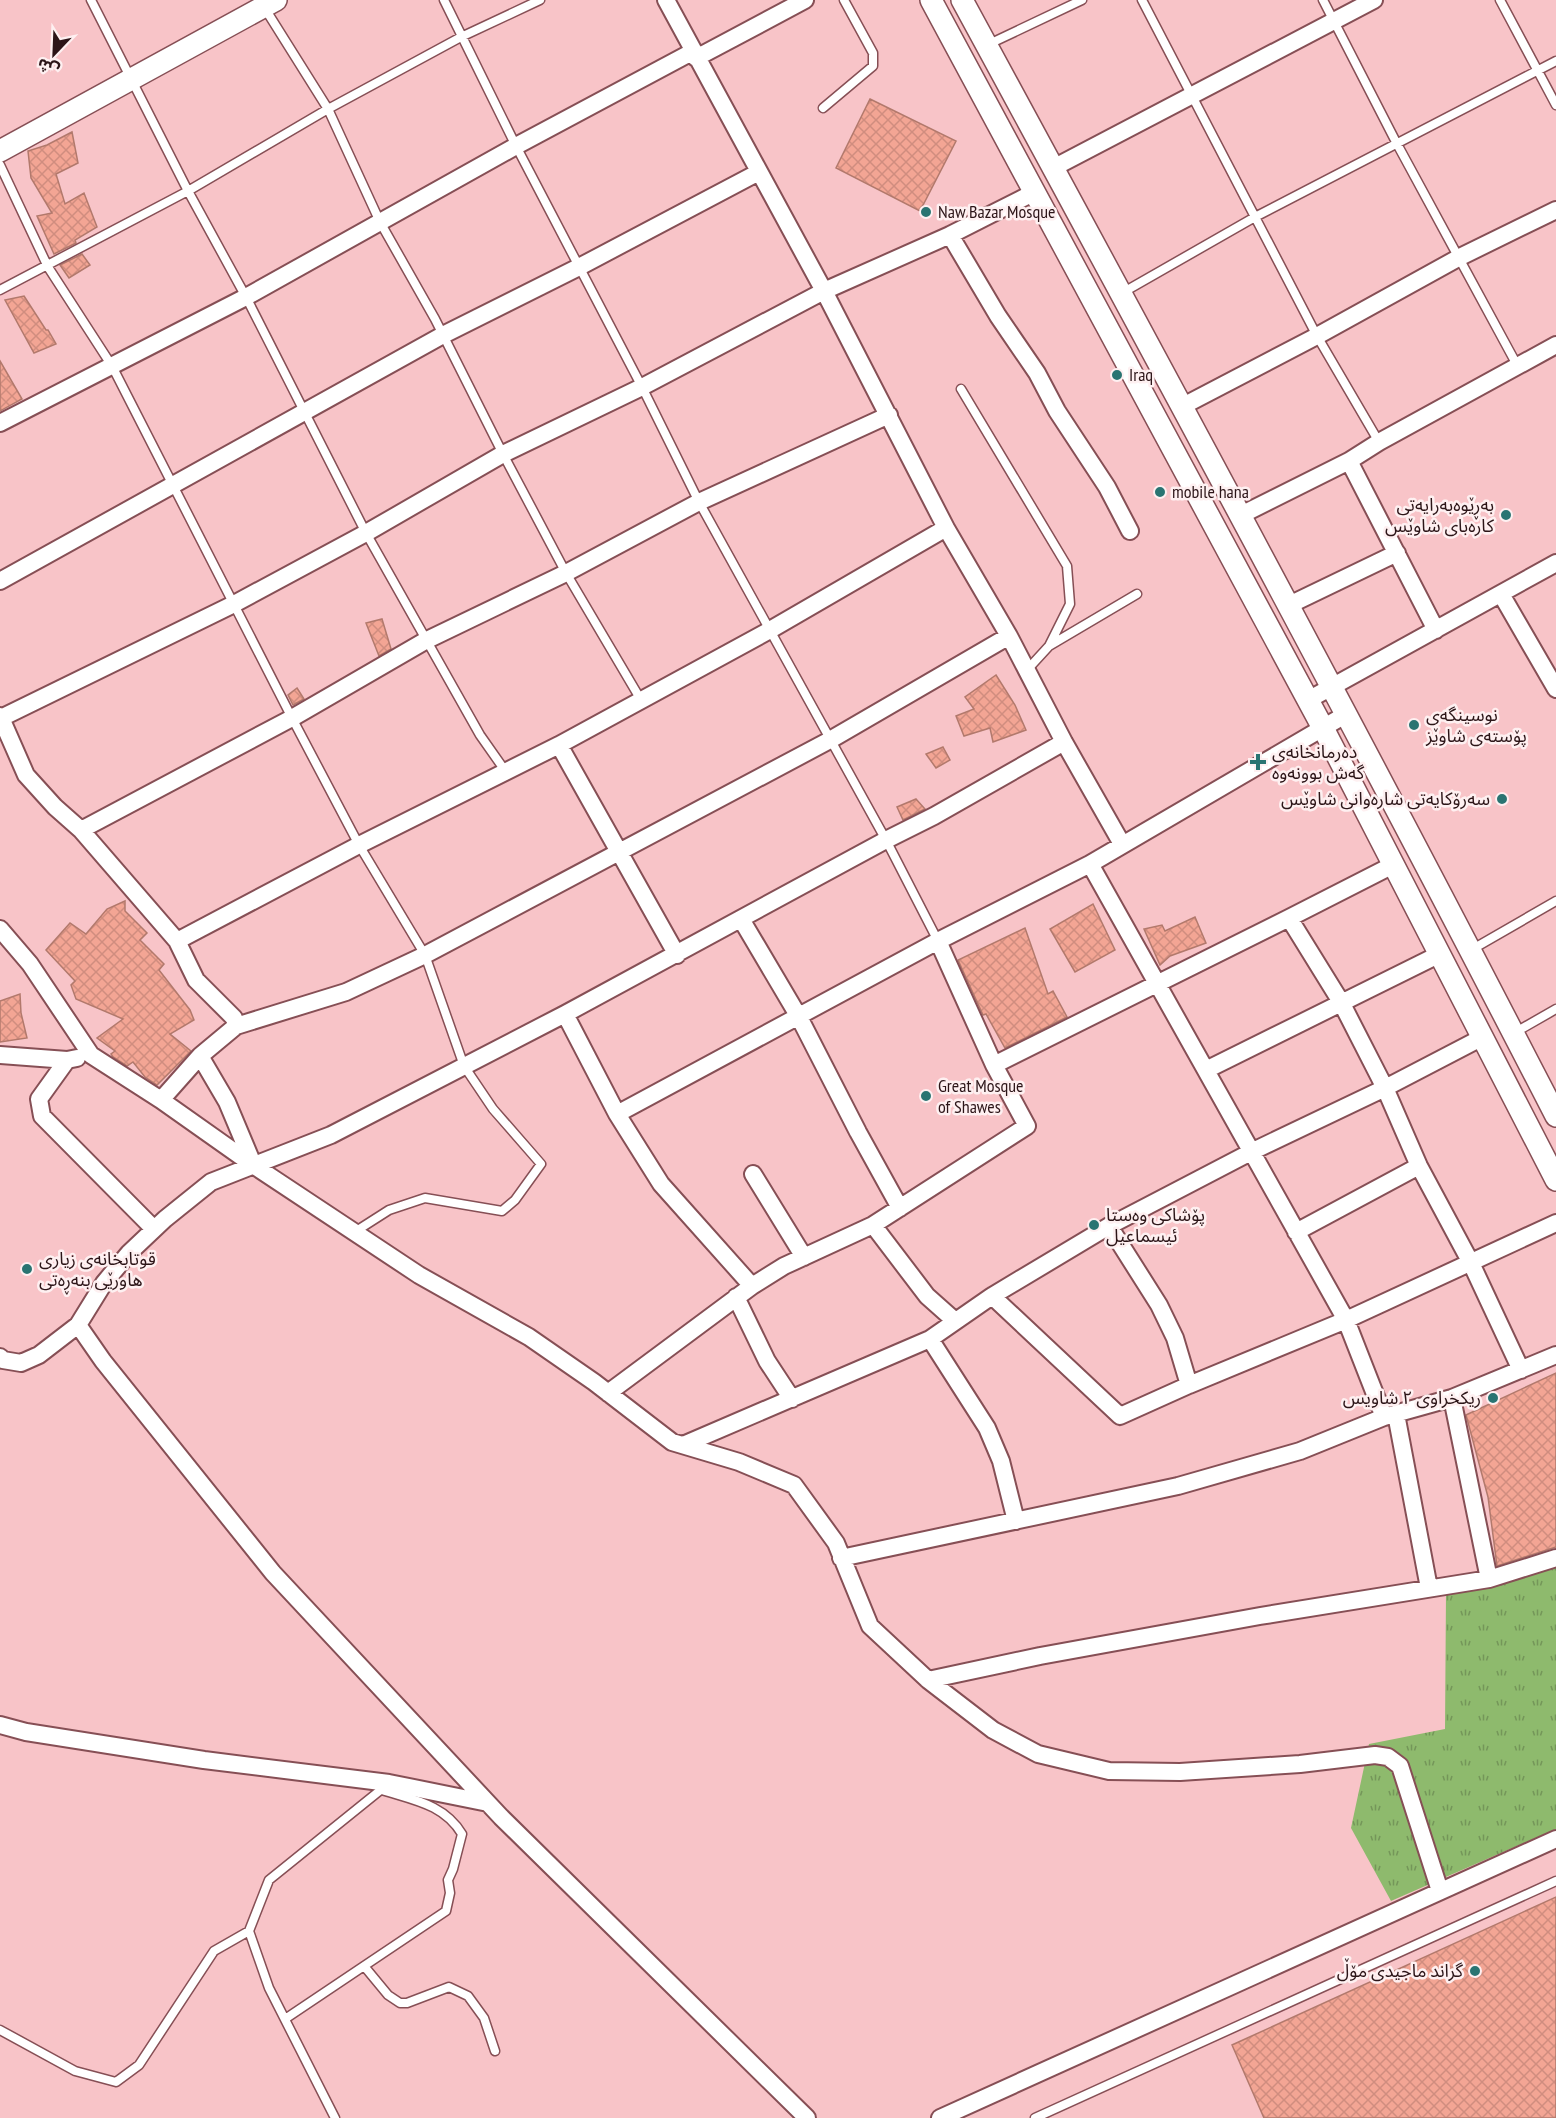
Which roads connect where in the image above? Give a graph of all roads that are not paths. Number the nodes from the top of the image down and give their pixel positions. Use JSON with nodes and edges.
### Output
{"nodes":[{"id":1,"x":91,"y":0,"type":"edge"},
{"id":2,"x":444,"y":0,"type":"edge"},
{"id":3,"x":540,"y":0,"type":"edge"},
{"id":4,"x":666,"y":0,"type":"edge"},
{"id":5,"x":805,"y":0,"type":"edge"},
{"id":6,"x":844,"y":0,"type":"edge"},
{"id":7,"x":931,"y":0,"type":"edge"},
{"id":8,"x":962,"y":0,"type":"edge"},
{"id":9,"x":1082,"y":0,"type":"edge"},
{"id":10,"x":1142,"y":0,"type":"edge"},
{"id":11,"x":1323,"y":0,"type":"edge"},
{"id":12,"x":1374,"y":0,"type":"edge"},
{"id":13,"x":1500,"y":0,"type":"edge"},
{"id":14,"x":267,"y":2,"type":"edge"},
{"id":15,"x":782,"y":5,"type":"edge"},
{"id":16,"x":1334,"y":20,"type":"junction"},
{"id":17,"x":461,"y":37,"type":"junction"},
{"id":18,"x":987,"y":45,"type":"junction"},
{"id":19,"x":694,"y":55,"type":"junction"},
{"id":20,"x":1556,"y":61,"type":"edge"},
{"id":21,"x":1538,"y":70,"type":"junction"},
{"id":22,"x":132,"y":79,"type":"junction"},
{"id":23,"x":1191,"y":96,"type":"junction"},
{"id":24,"x":1556,"y":105,"type":"edge"},
{"id":25,"x":823,"y":108,"type":"dead end"},
{"id":26,"x":328,"y":110,"type":"junction"},
{"id":27,"x":1396,"y":142,"type":"junction"},
{"id":28,"x":516,"y":146,"type":"junction"},
{"id":29,"x":0,"y":151,"type":"edge"},
{"id":30,"x":0,"y":165,"type":"edge"},
{"id":31,"x":1053,"y":168,"type":"junction"},
{"id":32,"x":759,"y":172,"type":"junction"},
{"id":33,"x":188,"y":191,"type":"junction"},
{"id":34,"x":1035,"y":192,"type":"junction"},
{"id":35,"x":1556,"y":210,"type":"edge"},
{"id":36,"x":1256,"y":217,"type":"junction"},
{"id":37,"x":381,"y":222,"type":"junction"},
{"id":38,"x":951,"y":235,"type":"junction"},
{"id":39,"x":1460,"y":256,"type":"junction"},
{"id":40,"x":48,"y":267,"type":"junction"},
{"id":41,"x":579,"y":267,"type":"junction"},
{"id":42,"x":0,"y":290,"type":"edge"},
{"id":43,"x":824,"y":291,"type":"junction"},
{"id":44,"x":1121,"y":293,"type":"junction"},
{"id":45,"x":246,"y":297,"type":"junction"},
{"id":46,"x":443,"y":334,"type":"junction"},
{"id":47,"x":1317,"y":336,"type":"junction"},
{"id":48,"x":1556,"y":345,"type":"edge"},
{"id":49,"x":1517,"y":365,"type":"junction"},
{"id":50,"x":112,"y":366,"type":"junction"},
{"id":51,"x":642,"y":387,"type":"junction"},
{"id":52,"x":961,"y":389,"type":"dead end"},
{"id":53,"x":1181,"y":407,"type":"junction"},
{"id":54,"x":305,"y":412,"type":"junction"},
{"id":55,"x":889,"y":415,"type":"junction"},
{"id":56,"x":0,"y":423,"type":"edge"},
{"id":57,"x":1379,"y":442,"type":"junction"},
{"id":58,"x":503,"y":454,"type":"junction"},
{"id":59,"x":1349,"y":461,"type":"junction"},
{"id":60,"x":173,"y":484,"type":"junction"},
{"id":61,"x":699,"y":502,"type":"junction"},
{"id":62,"x":1239,"y":516,"type":"junction"},
{"id":63,"x":946,"y":528,"type":"junction"},
{"id":64,"x":1130,"y":531,"type":"dead end"},
{"id":65,"x":366,"y":533,"type":"junction"},
{"id":66,"x":1397,"y":553,"type":"junction"},
{"id":67,"x":1556,"y":563,"type":"edge"},
{"id":68,"x":566,"y":573,"type":"junction"},
{"id":69,"x":0,"y":581,"type":"edge"},
{"id":70,"x":1137,"y":594,"type":"dead end"},
{"id":71,"x":1501,"y":594,"type":"junction"},
{"id":72,"x":234,"y":604,"type":"junction"},
{"id":73,"x":1287,"y":606,"type":"junction"},
{"id":74,"x":770,"y":630,"type":"junction"},
{"id":75,"x":1436,"y":630,"type":"junction"},
{"id":76,"x":1010,"y":636,"type":"junction"},
{"id":77,"x":425,"y":641,"type":"junction"},
{"id":78,"x":1049,"y":646,"type":"junction"},
{"id":79,"x":1027,"y":670,"type":"junction"},
{"id":80,"x":1331,"y":688,"type":"junction"},
{"id":81,"x":1556,"y":689,"type":"edge"},
{"id":82,"x":641,"y":700,"type":"junction"},
{"id":83,"x":1308,"y":700,"type":"junction"},
{"id":84,"x":1346,"y":715,"type":"junction"},
{"id":85,"x":0,"y":717,"type":"edge"},
{"id":86,"x":292,"y":718,"type":"junction"},
{"id":87,"x":1323,"y":728,"type":"junction"},
{"id":88,"x":830,"y":740,"type":"junction"},
{"id":89,"x":1064,"y":742,"type":"junction"},
{"id":90,"x":559,"y":745,"type":"junction"},
{"id":91,"x":506,"y":772,"type":"junction"},
{"id":92,"x":81,"y":830,"type":"junction"},
{"id":93,"x":886,"y":840,"type":"junction"},
{"id":94,"x":1122,"y":844,"type":"junction"},
{"id":95,"x":359,"y":845,"type":"junction"},
{"id":96,"x":619,"y":852,"type":"junction"},
{"id":97,"x":1090,"y":864,"type":"junction"},
{"id":98,"x":1392,"y":865,"type":"junction"},
{"id":99,"x":1556,"y":901,"type":"edge"},
{"id":100,"x":1288,"y":918,"type":"junction"},
{"id":101,"x":741,"y":919,"type":"junction"},
{"id":102,"x":0,"y":929,"type":"edge"},
{"id":103,"x":177,"y":941,"type":"junction"},
{"id":104,"x":938,"y":941,"type":"junction"},
{"id":105,"x":1471,"y":950,"type":"junction"},
{"id":106,"x":1440,"y":954,"type":"junction"},
{"id":107,"x":425,"y":955,"type":"junction"},
{"id":108,"x":677,"y":955,"type":"junction"},
{"id":109,"x":1156,"y":984,"type":"junction"},
{"id":110,"x":1341,"y":1002,"type":"junction"},
{"id":111,"x":1556,"y":1009,"type":"edge"},
{"id":112,"x":565,"y":1014,"type":"junction"},
{"id":113,"x":799,"y":1017,"type":"junction"},
{"id":114,"x":236,"y":1026,"type":"junction"},
{"id":115,"x":1513,"y":1033,"type":"junction"},
{"id":116,"x":1483,"y":1037,"type":"junction"},
{"id":117,"x":0,"y":1055,"type":"edge"},
{"id":118,"x":91,"y":1055,"type":"junction"},
{"id":119,"x":200,"y":1056,"type":"junction"},
{"id":120,"x":67,"y":1060,"type":"junction"},
{"id":121,"x":994,"y":1065,"type":"junction"},
{"id":122,"x":464,"y":1066,"type":"junction"},
{"id":123,"x":1206,"y":1070,"type":"junction"},
{"id":124,"x":1385,"y":1088,"type":"junction"},
{"id":125,"x":161,"y":1100,"type":"junction"},
{"id":126,"x":617,"y":1114,"type":"junction"},
{"id":127,"x":1556,"y":1116,"type":"edge"},
{"id":128,"x":1251,"y":1152,"type":"junction"},
{"id":129,"x":253,"y":1165,"type":"junction"},
{"id":130,"x":1419,"y":1166,"type":"junction"},
{"id":131,"x":753,"y":1174,"type":"dead end"},
{"id":132,"x":1556,"y":1180,"type":"edge"},
{"id":133,"x":900,"y":1208,"type":"junction"},
{"id":134,"x":1556,"y":1223,"type":"edge"},
{"id":135,"x":873,"y":1225,"type":"junction"},
{"id":136,"x":1109,"y":1226,"type":"junction"},
{"id":137,"x":154,"y":1229,"type":"junction"},
{"id":138,"x":1296,"y":1232,"type":"junction"},
{"id":139,"x":353,"y":1233,"type":"junction"},
{"id":140,"x":804,"y":1257,"type":"junction"},
{"id":141,"x":1471,"y":1263,"type":"junction"},
{"id":142,"x":752,"y":1286,"type":"junction"},
{"id":143,"x":992,"y":1296,"type":"junction"},
{"id":144,"x":736,"y":1297,"type":"junction"},
{"id":145,"x":954,"y":1320,"type":"junction"},
{"id":146,"x":1346,"y":1320,"type":"junction"},
{"id":147,"x":78,"y":1325,"type":"junction"},
{"id":148,"x":930,"y":1339,"type":"junction"},
{"id":149,"x":1556,"y":1355,"type":"edge"},
{"id":150,"x":0,"y":1357,"type":"edge"},
{"id":151,"x":1521,"y":1370,"type":"junction"},
{"id":152,"x":1189,"y":1385,"type":"junction"},
{"id":153,"x":608,"y":1393,"type":"junction"},
{"id":154,"x":1452,"y":1398,"type":"junction"},
{"id":155,"x":792,"y":1399,"type":"junction"},
{"id":156,"x":1390,"y":1416,"type":"junction"},
{"id":157,"x":683,"y":1445,"type":"junction"},
{"id":158,"x":1016,"y":1521,"type":"junction"},
{"id":159,"x":841,"y":1558,"type":"junction"},
{"id":160,"x":1556,"y":1558,"type":"edge"},
{"id":161,"x":1489,"y":1579,"type":"junction"},
{"id":162,"x":1429,"y":1588,"type":"junction"},
{"id":163,"x":928,"y":1680,"type":"junction"},
{"id":164,"x":0,"y":1725,"type":"edge"},
{"id":165,"x":386,"y":1786,"type":"junction"},
{"id":166,"x":488,"y":1803,"type":"junction"},
{"id":167,"x":1556,"y":1839,"type":"edge"},
{"id":168,"x":1556,"y":1881,"type":"edge"},
{"id":169,"x":1440,"y":1891,"type":"junction"},
{"id":170,"x":249,"y":1931,"type":"junction"},
{"id":171,"x":364,"y":1966,"type":"junction"},
{"id":172,"x":285,"y":2019,"type":"junction"},
{"id":173,"x":0,"y":2030,"type":"edge"},
{"id":174,"x":495,"y":2051,"type":"dead end"},
{"id":175,"x":807,"y":2117,"type":"edge"},
{"id":176,"x":335,"y":2118,"type":"edge"},
{"id":177,"x":940,"y":2118,"type":"edge"},
{"id":178,"x":1035,"y":2118,"type":"edge"}],
"edges":[{"from":1,"to":22,"type":"lane"},
{"from":2,"to":17,"type":"lane"},
{"from":3,"to":17,"type":"lane"},
{"from":4,"to":19,"type":"street"},
{"from":5,"to":15,"type":"street"},
{"from":6,"to":25,"type":"lane"},
{"from":7,"to":34,"type":"street"},
{"from":8,"to":18,"type":"street"},
{"from":9,"to":18,"type":"lane"},
{"from":10,"to":23,"type":"lane"},
{"from":11,"to":16,"type":"lane"},
{"from":12,"to":16,"type":"street"},
{"from":13,"to":21,"type":"lane"},
{"from":14,"to":22,"type":"street"},
{"from":14,"to":26,"type":"lane"},
{"from":15,"to":19,"type":"street"},
{"from":16,"to":23,"type":"street"},
{"from":16,"to":27,"type":"lane"},
{"from":17,"to":26,"type":"lane"},
{"from":17,"to":28,"type":"lane"},
{"from":18,"to":31,"type":"street"},
{"from":19,"to":28,"type":"street"},
{"from":19,"to":32,"type":"street"},
{"from":20,"to":21,"type":"lane"},
{"from":21,"to":24,"type":"lane"},
{"from":21,"to":27,"type":"lane"},
{"from":22,"to":29,"type":"street"},
{"from":22,"to":33,"type":"lane"},
{"from":23,"to":31,"type":"street"},
{"from":23,"to":36,"type":"lane"},
{"from":26,"to":33,"type":"lane"},
{"from":26,"to":37,"type":"lane"},
{"from":27,"to":36,"type":"lane"},
{"from":27,"to":39,"type":"lane"},
{"from":28,"to":37,"type":"street"},
{"from":28,"to":41,"type":"lane"},
{"from":30,"to":40,"type":"lane"},
{"from":31,"to":44,"type":"street"},
{"from":32,"to":41,"type":"street"},
{"from":32,"to":43,"type":"street"},
{"from":33,"to":40,"type":"lane"},
{"from":33,"to":45,"type":"lane"},
{"from":34,"to":38,"type":"street"},
{"from":34,"to":83,"type":"street"},
{"from":35,"to":39,"type":"street"},
{"from":36,"to":44,"type":"lane"},
{"from":36,"to":47,"type":"lane"},
{"from":37,"to":45,"type":"street"},
{"from":37,"to":46,"type":"lane"},
{"from":38,"to":43,"type":"street"},
{"from":38,"to":64,"type":"street"},
{"from":39,"to":47,"type":"street"},
{"from":39,"to":49,"type":"lane"},
{"from":40,"to":42,"type":"lane"},
{"from":40,"to":50,"type":"lane"},
{"from":41,"to":46,"type":"street"},
{"from":41,"to":51,"type":"lane"},
{"from":43,"to":51,"type":"street"},
{"from":43,"to":55,"type":"street"},
{"from":44,"to":53,"type":"street"},
{"from":45,"to":50,"type":"street"},
{"from":45,"to":54,"type":"lane"},
{"from":46,"to":54,"type":"street"},
{"from":46,"to":58,"type":"lane"},
{"from":47,"to":53,"type":"street"},
{"from":47,"to":57,"type":"lane"},
{"from":48,"to":49,"type":"street"},
{"from":49,"to":57,"type":"street"},
{"from":50,"to":56,"type":"street"},
{"from":50,"to":60,"type":"lane"},
{"from":51,"to":58,"type":"street"},
{"from":51,"to":61,"type":"lane"},
{"from":52,"to":78,"type":"lane"},
{"from":53,"to":62,"type":"street"},
{"from":54,"to":60,"type":"street"},
{"from":54,"to":65,"type":"lane"},
{"from":55,"to":61,"type":"street"},
{"from":55,"to":63,"type":"street"},
{"from":57,"to":59,"type":"street"},
{"from":58,"to":65,"type":"street"},
{"from":58,"to":68,"type":"lane"},
{"from":59,"to":62,"type":"street"},
{"from":59,"to":66,"type":"street"},
{"from":60,"to":69,"type":"street"},
{"from":60,"to":72,"type":"lane"},
{"from":61,"to":68,"type":"street"},
{"from":61,"to":74,"type":"lane"},
{"from":62,"to":73,"type":"street"},
{"from":63,"to":74,"type":"street"},
{"from":63,"to":76,"type":"street"},
{"from":65,"to":72,"type":"street"},
{"from":65,"to":77,"type":"lane"},
{"from":66,"to":73,"type":"street"},
{"from":66,"to":75,"type":"street"},
{"from":67,"to":71,"type":"street"},
{"from":68,"to":77,"type":"street"},
{"from":68,"to":82,"type":"lane"},
{"from":70,"to":78,"type":"lane"},
{"from":71,"to":75,"type":"street"},
{"from":71,"to":81,"type":"street"},
{"from":72,"to":85,"type":"street"},
{"from":72,"to":86,"type":"lane"},
{"from":73,"to":80,"type":"street"},
{"from":74,"to":82,"type":"street"},
{"from":74,"to":88,"type":"lane"},
{"from":75,"to":80,"type":"street"},
{"from":76,"to":79,"type":"street"},
{"from":76,"to":88,"type":"street"},
{"from":77,"to":86,"type":"street"},
{"from":77,"to":91,"type":"lane"},
{"from":78,"to":79,"type":"lane"},
{"from":79,"to":89,"type":"street"},
{"from":80,"to":83,"type":"street"},
{"from":80,"to":84,"type":"street"},
{"from":82,"to":90,"type":"street"},
{"from":83,"to":87,"type":"street"},
{"from":84,"to":87,"type":"street"},
{"from":84,"to":105,"type":"street"},
{"from":85,"to":92,"type":"street"},
{"from":86,"to":92,"type":"street"},
{"from":86,"to":95,"type":"lane"},
{"from":87,"to":94,"type":"street"},
{"from":87,"to":98,"type":"street"},
{"from":88,"to":93,"type":"lane"},
{"from":88,"to":96,"type":"street"},
{"from":89,"to":93,"type":"street"},
{"from":89,"to":94,"type":"street"},
{"from":90,"to":91,"type":"street"},
{"from":90,"to":96,"type":"street"},
{"from":91,"to":95,"type":"street"},
{"from":92,"to":103,"type":"street"},
{"from":93,"to":101,"type":"street"},
{"from":93,"to":104,"type":"lane"},
{"from":94,"to":97,"type":"street"},
{"from":95,"to":103,"type":"street"},
{"from":95,"to":107,"type":"lane"},
{"from":96,"to":107,"type":"street"},
{"from":96,"to":108,"type":"street"},
{"from":97,"to":104,"type":"street"},
{"from":97,"to":109,"type":"street"},
{"from":98,"to":100,"type":"street"},
{"from":98,"to":106,"type":"street"},
{"from":99,"to":105,"type":"lane"},
{"from":100,"to":109,"type":"street"},
{"from":100,"to":110,"type":"street"},
{"from":101,"to":108,"type":"street"},
{"from":101,"to":113,"type":"street"},
{"from":102,"to":118,"type":"street"},
{"from":103,"to":114,"type":"street"},
{"from":104,"to":113,"type":"street"},
{"from":104,"to":121,"type":"street"},
{"from":105,"to":115,"type":"street"},
{"from":106,"to":110,"type":"street"},
{"from":106,"to":116,"type":"street"},
{"from":107,"to":114,"type":"street"},
{"from":107,"to":122,"type":"lane"},
{"from":108,"to":112,"type":"street"},
{"from":109,"to":121,"type":"street"},
{"from":109,"to":123,"type":"street"},
{"from":110,"to":123,"type":"street"},
{"from":110,"to":124,"type":"street"},
{"from":111,"to":115,"type":"lane"},
{"from":112,"to":122,"type":"street"},
{"from":112,"to":126,"type":"street"},
{"from":113,"to":126,"type":"street"},
{"from":113,"to":133,"type":"street"},
{"from":114,"to":119,"type":"street"},
{"from":115,"to":127,"type":"street"},
{"from":116,"to":124,"type":"street"},
{"from":116,"to":132,"type":"street"},
{"from":117,"to":120,"type":"street"},
{"from":118,"to":120,"type":"street"},
{"from":118,"to":125,"type":"street"},
{"from":119,"to":125,"type":"street"},
{"from":119,"to":129,"type":"street"},
{"from":120,"to":137,"type":"street"},
{"from":121,"to":133,"type":"street"},
{"from":122,"to":129,"type":"street"},
{"from":122,"to":139,"type":"lane"},
{"from":123,"to":128,"type":"street"},
{"from":124,"to":128,"type":"street"},
{"from":124,"to":130,"type":"street"},
{"from":125,"to":129,"type":"street"},
{"from":126,"to":142,"type":"street"},
{"from":128,"to":136,"type":"street"},
{"from":128,"to":138,"type":"street"},
{"from":129,"to":137,"type":"street"},
{"from":129,"to":139,"type":"street"},
{"from":130,"to":138,"type":"street"},
{"from":130,"to":141,"type":"street"},
{"from":131,"to":140,"type":"street"},
{"from":133,"to":135,"type":"street"},
{"from":134,"to":141,"type":"street"},
{"from":135,"to":140,"type":"street"},
{"from":135,"to":145,"type":"street"},
{"from":136,"to":143,"type":"street"},
{"from":136,"to":152,"type":"street"},
{"from":137,"to":147,"type":"street"},
{"from":138,"to":146,"type":"street"},
{"from":139,"to":153,"type":"street"},
{"from":140,"to":142,"type":"street"},
{"from":141,"to":146,"type":"street"},
{"from":141,"to":151,"type":"street"},
{"from":142,"to":144,"type":"street"},
{"from":143,"to":145,"type":"street"},
{"from":143,"to":152,"type":"street"},
{"from":144,"to":153,"type":"street"},
{"from":144,"to":155,"type":"street"},
{"from":145,"to":148,"type":"street"},
{"from":146,"to":152,"type":"street"},
{"from":146,"to":156,"type":"street"},
{"from":147,"to":150,"type":"street"},
{"from":147,"to":166,"type":"street"},
{"from":148,"to":155,"type":"street"},
{"from":148,"to":158,"type":"street"},
{"from":149,"to":151,"type":"street"},
{"from":151,"to":154,"type":"street"},
{"from":153,"to":157,"type":"street"},
{"from":154,"to":156,"type":"street"},
{"from":154,"to":161,"type":"street"},
{"from":155,"to":157,"type":"street"},
{"from":156,"to":158,"type":"street"},
{"from":156,"to":162,"type":"street"},
{"from":157,"to":159,"type":"street"},
{"from":158,"to":159,"type":"street"},
{"from":159,"to":163,"type":"street"},
{"from":160,"to":161,"type":"street"},
{"from":161,"to":162,"type":"street"},
{"from":162,"to":163,"type":"street"},
{"from":163,"to":169,"type":"street"},
{"from":164,"to":165,"type":"street"},
{"from":165,"to":166,"type":"street"},
{"from":165,"to":170,"type":"lane"},
{"from":165,"to":171,"type":"lane"},
{"from":166,"to":175,"type":"street"},
{"from":167,"to":169,"type":"street"},
{"from":168,"to":178,"type":"lane"},
{"from":169,"to":177,"type":"street"},
{"from":170,"to":172,"type":"lane"},
{"from":170,"to":173,"type":"lane"},
{"from":171,"to":172,"type":"lane"},
{"from":171,"to":174,"type":"lane"},
{"from":172,"to":176,"type":"lane"}]}
